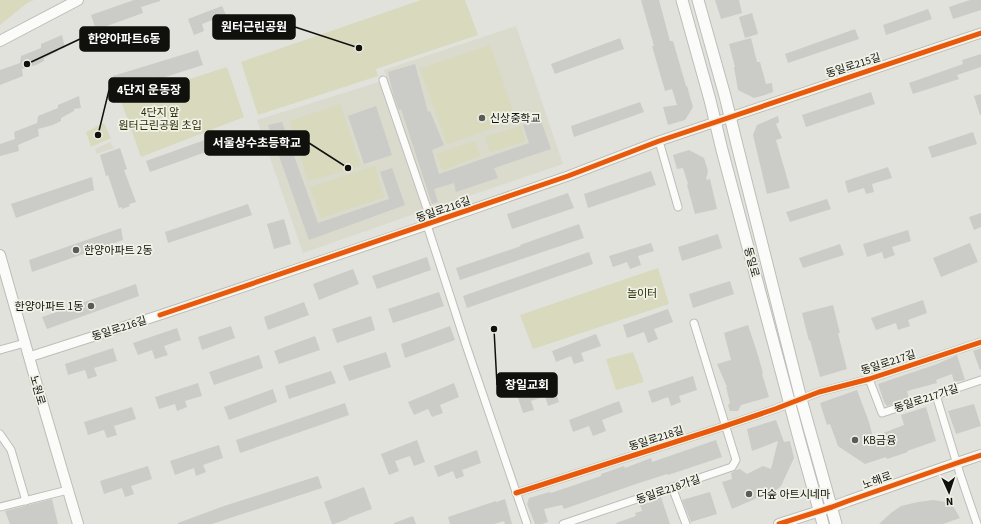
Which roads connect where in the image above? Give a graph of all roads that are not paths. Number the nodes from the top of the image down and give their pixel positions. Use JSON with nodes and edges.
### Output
{"nodes":[{"id":1,"x":78,"y":0,"type":"edge"},
{"id":2,"x":682,"y":0,"type":"edge"},
{"id":3,"x":698,"y":0,"type":"edge"},
{"id":4,"x":981,"y":33,"type":"edge"},
{"id":5,"x":0,"y":41,"type":"edge"},
{"id":6,"x":383,"y":80,"type":"dead end"},
{"id":7,"x":730,"y":116,"type":"junction"},
{"id":8,"x":715,"y":121,"type":"junction"},
{"id":9,"x":659,"y":140,"type":"junction"},
{"id":10,"x":678,"y":207,"type":"dead end"},
{"id":11,"x":429,"y":224,"type":"junction"},
{"id":12,"x":0,"y":255,"type":"edge"},
{"id":13,"x":694,"y":323,"type":"dead end"},
{"id":14,"x":981,"y":342,"type":"edge"},
{"id":15,"x":25,"y":343,"type":"junction"},
{"id":16,"x":0,"y":350,"type":"edge"},
{"id":17,"x":29,"y":357,"type":"junction"},
{"id":18,"x":868,"y":379,"type":"junction"},
{"id":19,"x":981,"y":380,"type":"edge"},
{"id":20,"x":936,"y":395,"type":"junction"},
{"id":21,"x":801,"y":399,"type":"junction"},
{"id":22,"x":790,"y":403,"type":"junction"},
{"id":23,"x":725,"y":426,"type":"junction"},
{"id":24,"x":0,"y":434,"type":"edge"},
{"id":25,"x":981,"y":455,"type":"edge"},
{"id":26,"x":957,"y":462,"type":"junction"},
{"id":27,"x":672,"y":487,"type":"junction"},
{"id":28,"x":68,"y":490,"type":"junction"},
{"id":29,"x":516,"y":493,"type":"junction"},
{"id":30,"x":26,"y":501,"type":"junction"},
{"id":31,"x":0,"y":507,"type":"edge"},
{"id":32,"x":832,"y":507,"type":"junction"},
{"id":33,"x":819,"y":511,"type":"junction"},
{"id":34,"x":78,"y":524,"type":"edge"},
{"id":35,"x":527,"y":524,"type":"edge"},
{"id":36,"x":564,"y":524,"type":"edge"},
{"id":37,"x":686,"y":524,"type":"edge"},
{"id":38,"x":779,"y":524,"type":"edge"},
{"id":39,"x":823,"y":524,"type":"edge"},
{"id":40,"x":836,"y":524,"type":"edge"},
{"id":41,"x":977,"y":524,"type":"edge"}],
"edges":[{"from":1,"to":5,"type":"main road"},
{"from":2,"to":8,"type":"main road","name":"동일로"},
{"from":3,"to":7,"type":"main road","name":"동일로"},
{"from":4,"to":7,"type":"street","name":"동일로215길"},
{"from":6,"to":11,"type":"street"},
{"from":7,"to":8,"type":"street","name":"동일로216길"},
{"from":7,"to":21,"type":"main road","name":"동일로"},
{"from":8,"to":9,"type":"street","name":"동일로216길"},
{"from":8,"to":22,"type":"main road","name":"동일로"},
{"from":9,"to":10,"type":"street"},
{"from":9,"to":11,"type":"street","name":"동일로216길"},
{"from":11,"to":17,"type":"street","name":"동일로216길"},
{"from":11,"to":29,"type":"street"},
{"from":12,"to":15,"type":"main road","name":"노원로"},
{"from":13,"to":23,"type":"street","name":"동일로218가길"},
{"from":14,"to":18,"type":"street","name":"동일로217길"},
{"from":15,"to":16,"type":"street"},
{"from":15,"to":17,"type":"main road","name":"노원로"},
{"from":17,"to":28,"type":"main road","name":"노원로"},
{"from":18,"to":20,"type":"street","name":"동일로217가길"},
{"from":18,"to":21,"type":"street","name":"동일로217길"},
{"from":19,"to":20,"type":"street","name":"동일로217가길"},
{"from":20,"to":26,"type":"street"},
{"from":21,"to":22,"type":"street","name":"동일로218길"},
{"from":21,"to":32,"type":"main road","name":"동일로"},
{"from":22,"to":23,"type":"street","name":"동일로218길"},
{"from":22,"to":33,"type":"main road","name":"동일로"},
{"from":23,"to":27,"type":"street","name":"동일로218가길"},
{"from":23,"to":29,"type":"street","name":"동일로218길"},
{"from":24,"to":30,"type":"street"},
{"from":25,"to":26,"type":"main road","name":"노해로"},
{"from":26,"to":32,"type":"main road","name":"노해로"},
{"from":26,"to":41,"type":"street"},
{"from":27,"to":36,"type":"street","name":"동일로218가길"},
{"from":27,"to":37,"type":"street"},
{"from":28,"to":30,"type":"street"},
{"from":28,"to":34,"type":"main road","name":"노원로"},
{"from":29,"to":35,"type":"street"},
{"from":30,"to":31,"type":"street"},
{"from":32,"to":33,"type":"main road","name":"노해로"},
{"from":32,"to":40,"type":"main road","name":"동일로"},
{"from":33,"to":38,"type":"main road","name":"노해로"},
{"from":33,"to":39,"type":"main road","name":"동일로"}]}
